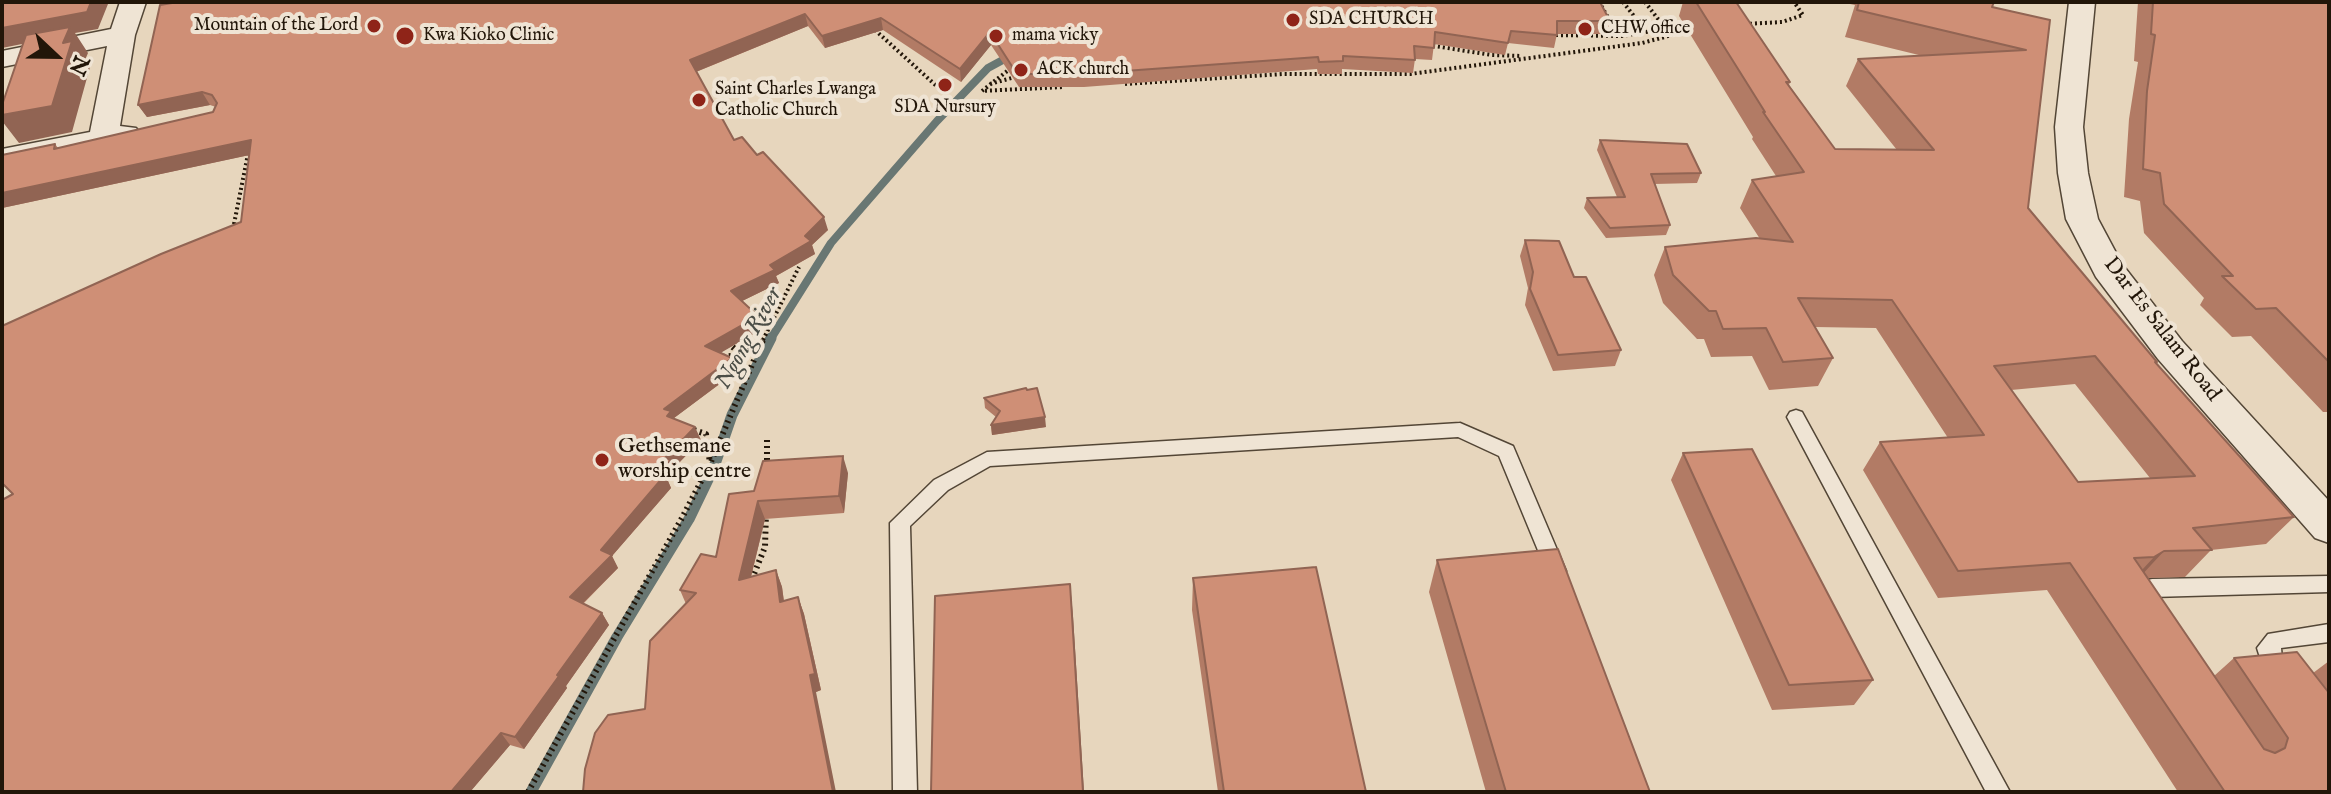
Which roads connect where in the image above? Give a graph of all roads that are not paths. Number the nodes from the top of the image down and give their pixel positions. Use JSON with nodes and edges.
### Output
{"nodes":[{"id":1,"x":133,"y":2,"type":"edge"},
{"id":2,"x":2082,"y":2,"type":"edge"},
{"id":3,"x":122,"y":35,"type":"junction"},
{"id":4,"x":2,"y":59,"type":"edge"},
{"id":5,"x":148,"y":129,"type":"edge"},
{"id":6,"x":103,"y":139,"type":"junction"},
{"id":7,"x":2,"y":158,"type":"edge"},
{"id":8,"x":1796,"y":417,"type":"dead end"},
{"id":9,"x":2329,"y":527,"type":"edge"},
{"id":10,"x":2329,"y":584,"type":"edge"},
{"id":11,"x":1565,"y":593,"type":"edge"},
{"id":12,"x":2144,"y":613,"type":"edge"},
{"id":13,"x":2329,"y":633,"type":"edge"},
{"id":14,"x":2291,"y":688,"type":"edge"},
{"id":15,"x":905,"y":792,"type":"edge"},
{"id":16,"x":1998,"y":792,"type":"edge"}],
"edges":[{"from":1,"to":3,"type":"street"},
{"from":2,"to":9,"type":"street","name":"Dar Es Salam Road"},
{"from":3,"to":4,"type":"street"},
{"from":3,"to":6,"type":"street"},
{"from":5,"to":6,"type":"street"},
{"from":6,"to":7,"type":"street"},
{"from":8,"to":16,"type":"lane"},
{"from":10,"to":12,"type":"lane"},
{"from":11,"to":15,"type":"lane"},
{"from":13,"to":14,"type":"lane"}]}
